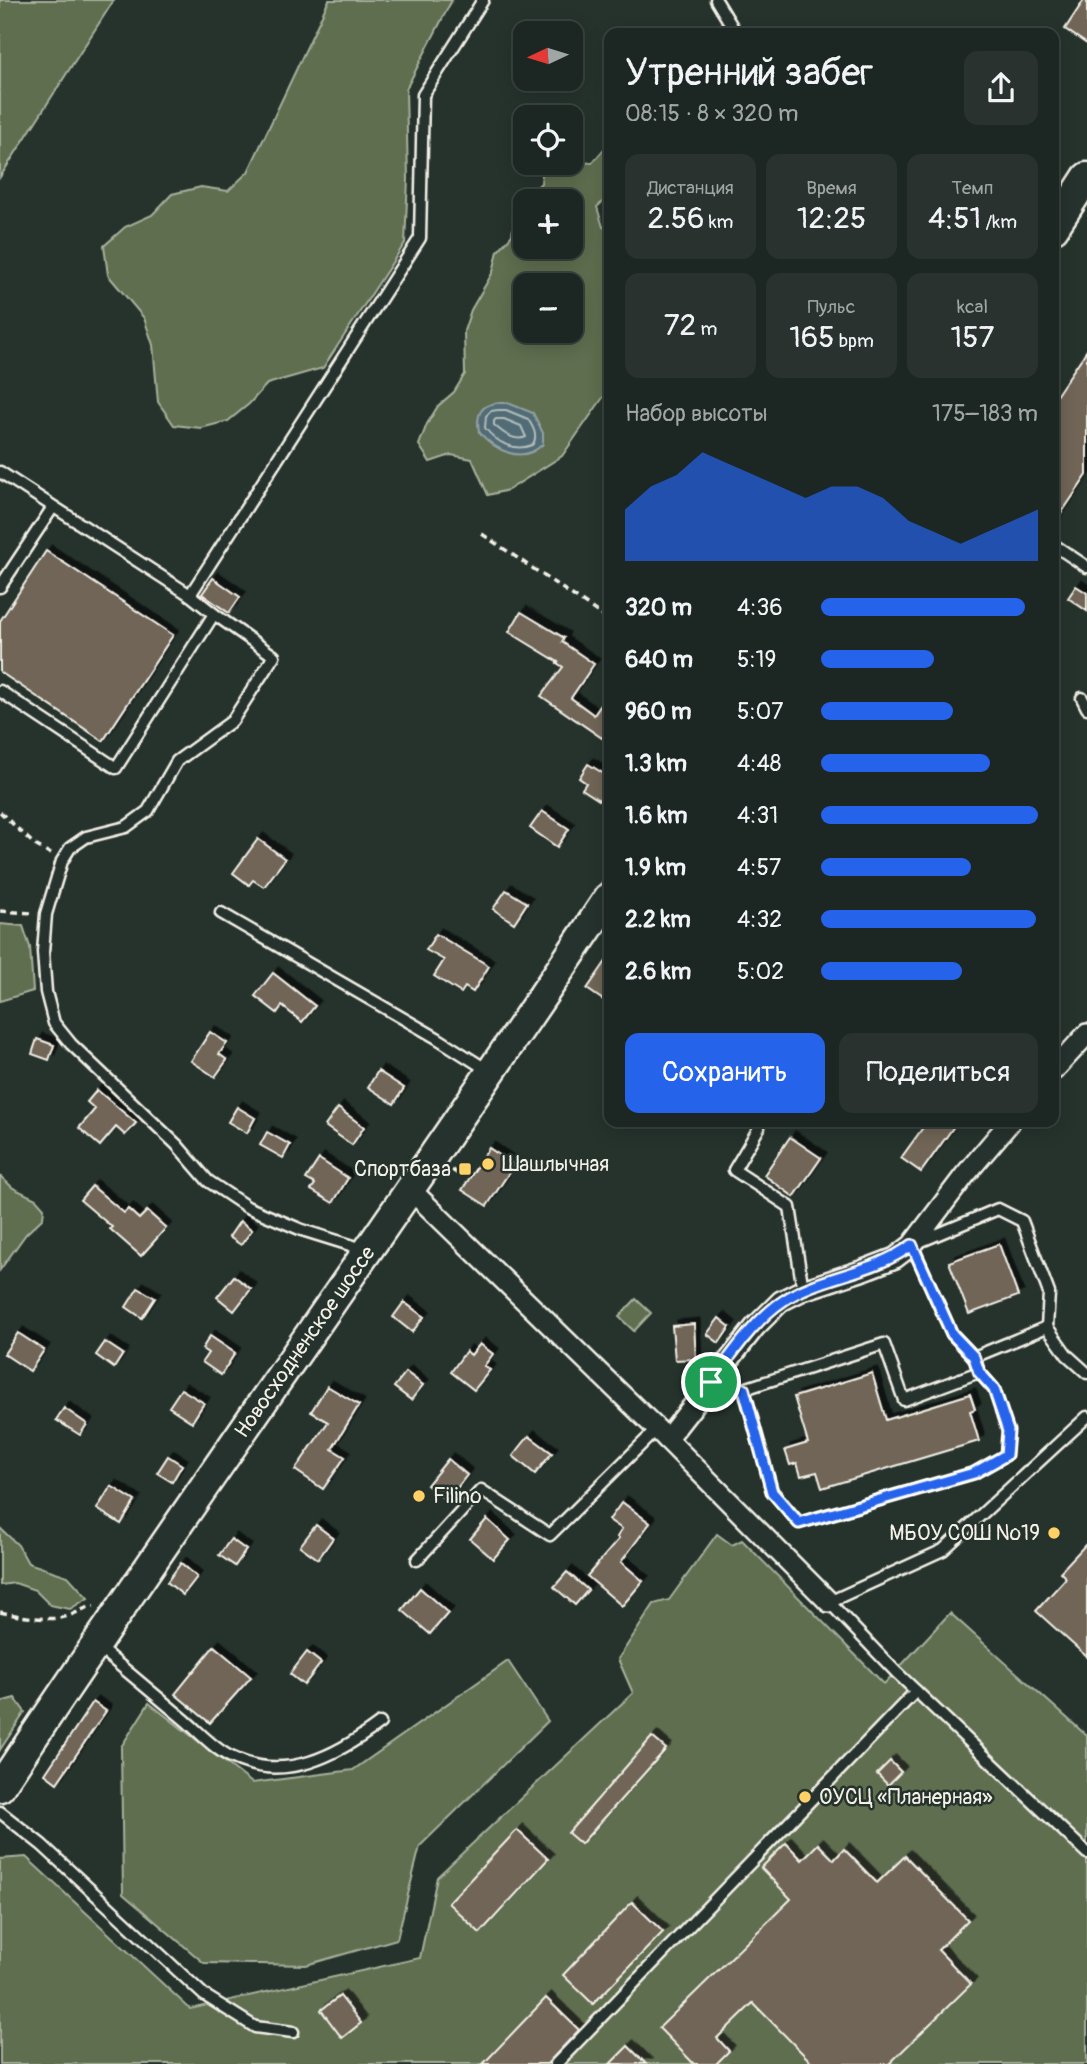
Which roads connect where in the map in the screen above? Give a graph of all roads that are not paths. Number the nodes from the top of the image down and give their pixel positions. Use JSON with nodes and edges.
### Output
{"nodes":[{"id":1,"x":483,"y":0,"type":"edge"},
{"id":2,"x":716,"y":0,"type":"edge"},
{"id":3,"x":733,"y":28,"type":"edge"},
{"id":4,"x":1087,"y":177,"type":"edge"},
{"id":5,"x":1059,"y":220,"type":"edge"},
{"id":6,"x":0,"y":472,"type":"edge"},
{"id":7,"x":53,"y":507,"type":"junction"},
{"id":8,"x":1059,"y":548,"type":"edge"},
{"id":9,"x":1087,"y":567,"type":"edge"},
{"id":10,"x":0,"y":587,"type":"edge"},
{"id":11,"x":190,"y":596,"type":"junction"},
{"id":12,"x":214,"y":614,"type":"junction"},
{"id":13,"x":0,"y":691,"type":"edge"},
{"id":14,"x":604,"y":905,"type":"edge"},
{"id":15,"x":221,"y":912,"type":"dead end"},
{"id":16,"x":1087,"y":1034,"type":"edge"},
{"id":17,"x":1059,"y":1065,"type":"edge"},
{"id":18,"x":492,"y":1073,"type":"junction"},
{"id":19,"x":1006,"y":1127,"type":"edge"},
{"id":20,"x":759,"y":1128,"type":"dead end"},
{"id":21,"x":411,"y":1190,"type":"junction"},
{"id":22,"x":912,"y":1245,"type":"junction"},
{"id":23,"x":368,"y":1251,"type":"junction"},
{"id":24,"x":803,"y":1290,"type":"junction"},
{"id":25,"x":1047,"y":1327,"type":"junction"},
{"id":26,"x":974,"y":1357,"type":"junction"},
{"id":27,"x":979,"y":1372,"type":"junction"},
{"id":28,"x":1087,"y":1373,"type":"edge"},
{"id":29,"x":711,"y":1382,"type":"junction"},
{"id":30,"x":744,"y":1389,"type":"junction"},
{"id":31,"x":1087,"y":1417,"type":"edge"},
{"id":32,"x":662,"y":1434,"type":"junction"},
{"id":33,"x":417,"y":1560,"type":"dead end"},
{"id":34,"x":829,"y":1602,"type":"junction"},
{"id":35,"x":94,"y":1645,"type":"junction"},
{"id":36,"x":916,"y":1690,"type":"junction"},
{"id":37,"x":380,"y":1723,"type":"dead end"},
{"id":38,"x":0,"y":1787,"type":"edge"},
{"id":39,"x":0,"y":1812,"type":"edge"},
{"id":40,"x":1087,"y":1853,"type":"edge"},
{"id":41,"x":293,"y":2032,"type":"dead end"},
{"id":42,"x":556,"y":2064,"type":"edge"}],
"edges":[{"from":1,"to":11,"type":"lane"},
{"from":2,"to":3,"type":"lane"},
{"from":4,"to":5,"type":"main road"},
{"from":6,"to":7,"type":"lane"},
{"from":7,"to":10,"type":"lane"},
{"from":7,"to":11,"type":"lane"},
{"from":8,"to":9,"type":"lane"},
{"from":11,"to":12,"type":"lane"},
{"from":12,"to":13,"type":"lane"},
{"from":12,"to":23,"type":"lane"},
{"from":14,"to":18,"type":"main road","name":"Новосходненское шоссе"},
{"from":15,"to":18,"type":"lane"},
{"from":16,"to":17,"type":"street"},
{"from":18,"to":21,"type":"main road","name":"Новосходненское шоссе"},
{"from":19,"to":22,"type":"street"},
{"from":20,"to":24,"type":"lane"},
{"from":21,"to":23,"type":"main road","name":"Новосходненское шоссе"},
{"from":21,"to":32,"type":"street"},
{"from":22,"to":24,"type":"street"},
{"from":22,"to":25,"type":"lane"},
{"from":22,"to":26,"type":"lane"},
{"from":23,"to":35,"type":"main road","name":"Новосходненское шоссе"},
{"from":24,"to":29,"type":"street"},
{"from":25,"to":26,"type":"lane"},
{"from":25,"to":28,"type":"lane"},
{"from":26,"to":27,"type":"lane"},
{"from":27,"to":30,"type":"lane"},
{"from":27,"to":30,"type":"lane"},
{"from":29,"to":30,"type":"lane"},
{"from":29,"to":32,"type":"street"},
{"from":31,"to":34,"type":"lane"},
{"from":32,"to":33,"type":"lane"},
{"from":32,"to":34,"type":"street"},
{"from":34,"to":36,"type":"lane"},
{"from":35,"to":37,"type":"lane"},
{"from":35,"to":38,"type":"main road","name":"Новосходненское шоссе"},
{"from":36,"to":40,"type":"lane"},
{"from":36,"to":42,"type":"lane"},
{"from":39,"to":41,"type":"lane"}]}
